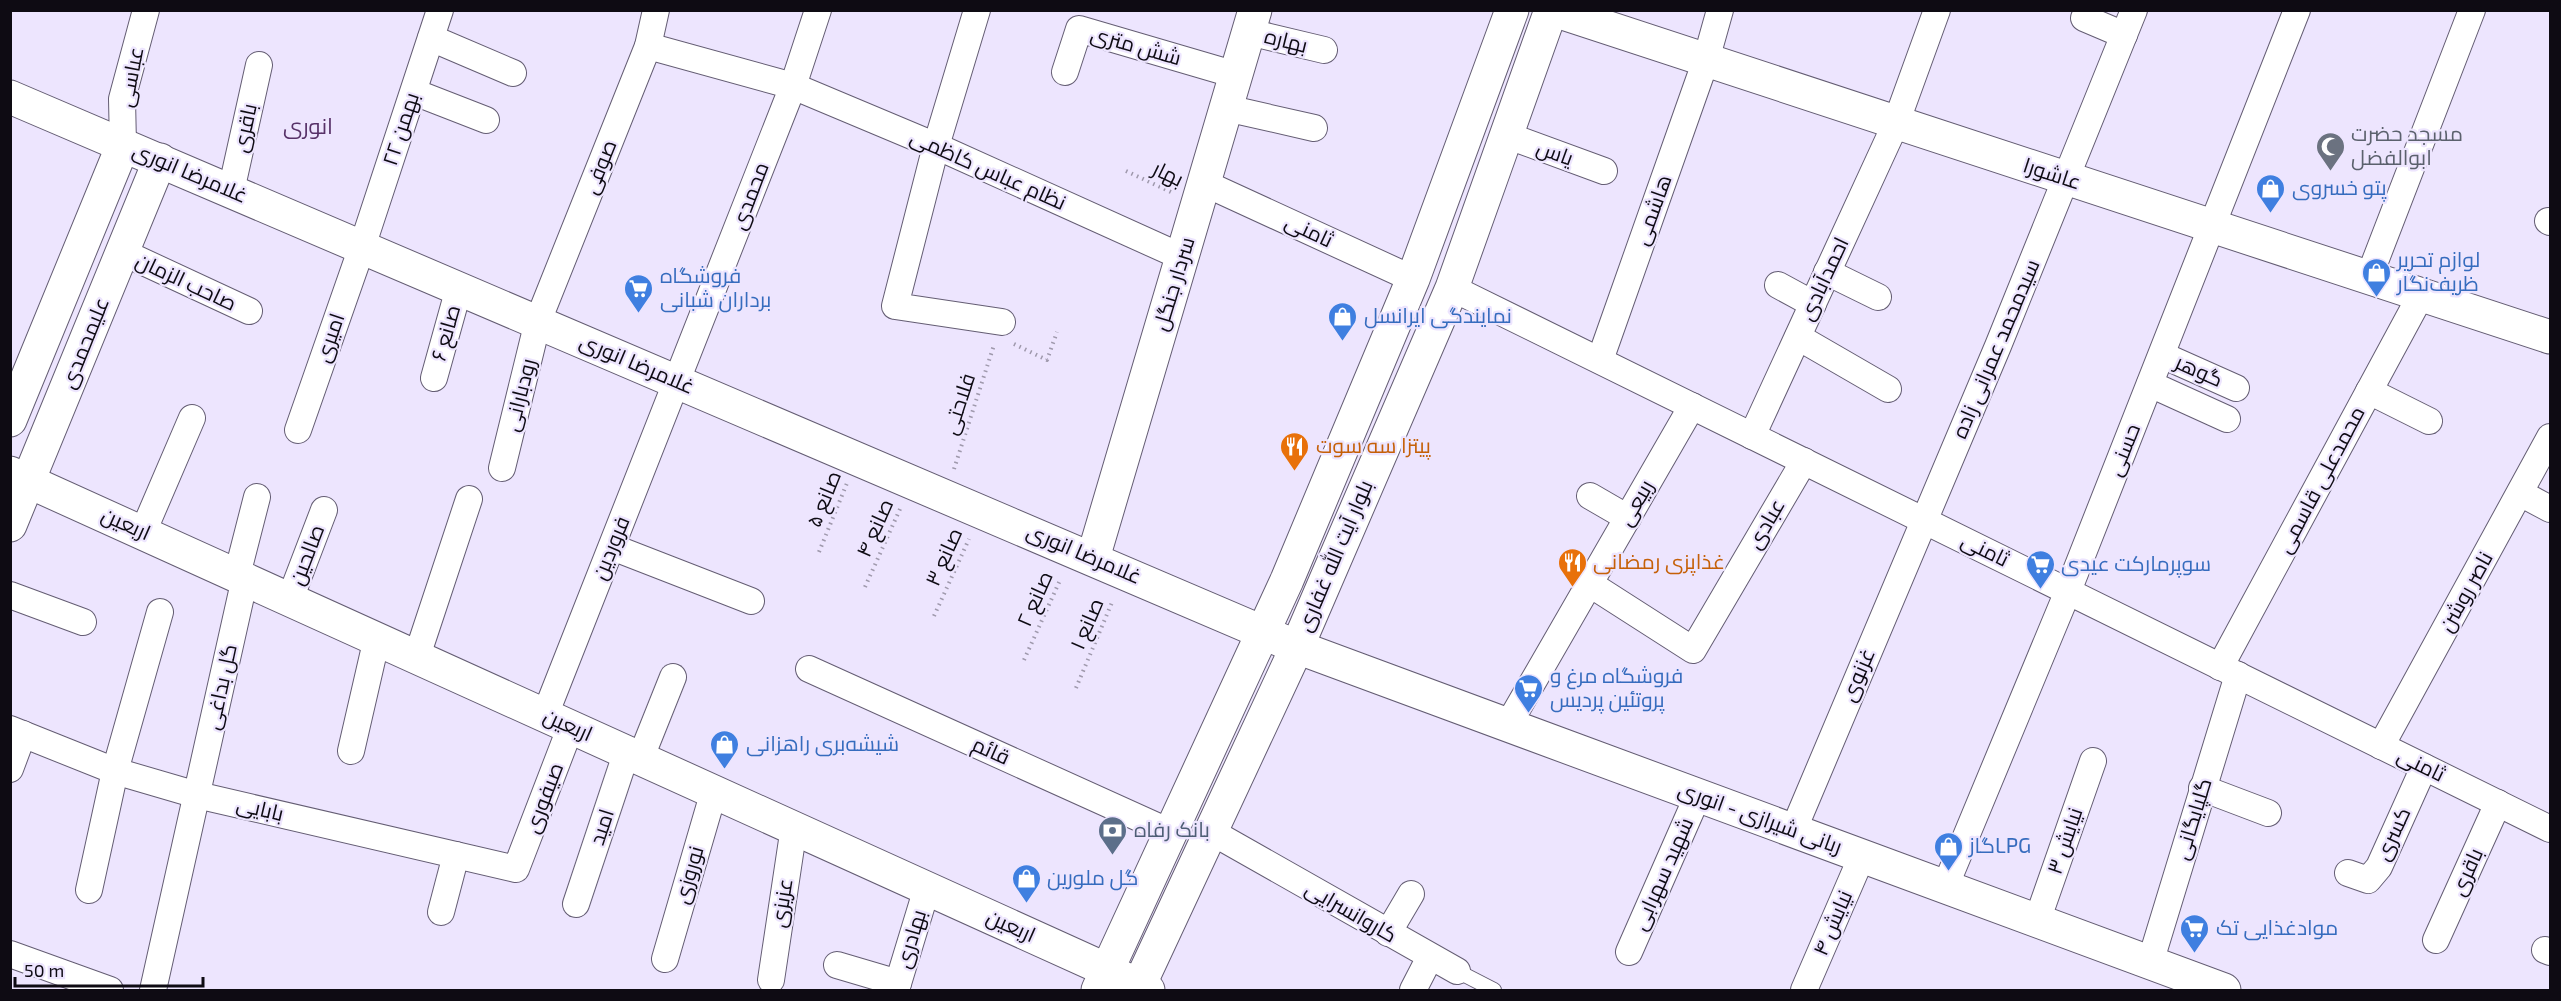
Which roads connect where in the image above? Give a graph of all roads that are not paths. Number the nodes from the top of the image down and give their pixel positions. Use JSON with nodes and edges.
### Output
{"nodes":[{"id":1,"x":146,"y":10,"type":"edge"},
{"id":2,"x":440,"y":10,"type":"edge"},
{"id":3,"x":656,"y":10,"type":"edge"},
{"id":4,"x":818,"y":10,"type":"edge"},
{"id":5,"x":976,"y":10,"type":"edge"},
{"id":6,"x":1512,"y":10,"type":"edge"},
{"id":7,"x":1552,"y":10,"type":"edge"},
{"id":8,"x":1720,"y":10,"type":"edge"},
{"id":9,"x":1937,"y":10,"type":"edge"},
{"id":10,"x":2134,"y":10,"type":"edge"},
{"id":11,"x":2297,"y":10,"type":"edge"},
{"id":12,"x":2472,"y":10,"type":"edge"},
{"id":13,"x":2084,"y":18,"type":"dead end"},
{"id":14,"x":1252,"y":21,"type":"edge"},
{"id":15,"x":2124,"y":35,"type":"junction"},
{"id":16,"x":431,"y":38,"type":"junction"},
{"id":17,"x":648,"y":46,"type":"junction"},
{"id":18,"x":1324,"y":50,"type":"dead end"},
{"id":19,"x":1706,"y":60,"type":"junction"},
{"id":20,"x":259,"y":65,"type":"dead end"},
{"id":21,"x":1065,"y":72,"type":"dead end"},
{"id":22,"x":513,"y":73,"type":"dead end"},
{"id":23,"x":1236,"y":75,"type":"junction"},
{"id":24,"x":793,"y":86,"type":"junction"},
{"id":25,"x":414,"y":92,"type":"junction"},
{"id":26,"x":10,"y":97,"type":"edge"},
{"id":27,"x":1226,"y":108,"type":"junction"},
{"id":28,"x":486,"y":120,"type":"dead end"},
{"id":29,"x":1896,"y":123,"type":"junction"},
{"id":30,"x":1314,"y":128,"type":"dead end"},
{"id":31,"x":1506,"y":135,"type":"junction"},
{"id":32,"x":123,"y":145,"type":"junction"},
{"id":33,"x":936,"y":146,"type":"junction"},
{"id":34,"x":160,"y":160,"type":"junction"},
{"id":35,"x":1604,"y":171,"type":"dead end"},
{"id":36,"x":2066,"y":178,"type":"junction"},
{"id":37,"x":231,"y":191,"type":"junction"},
{"id":38,"x":1201,"y":194,"type":"junction"},
{"id":39,"x":2213,"y":226,"type":"junction"},
{"id":40,"x":362,"y":247,"type":"junction"},
{"id":41,"x":122,"y":252,"type":"junction"},
{"id":42,"x":1182,"y":257,"type":"junction"},
{"id":43,"x":1827,"y":272,"type":"junction"},
{"id":44,"x":2369,"y":278,"type":"junction"},
{"id":45,"x":1413,"y":279,"type":"junction"},
{"id":46,"x":1778,"y":285,"type":"dead end"},
{"id":47,"x":459,"y":288,"type":"junction"},
{"id":48,"x":1452,"y":288,"type":"junction"},
{"id":49,"x":2421,"y":295,"type":"junction"},
{"id":50,"x":1878,"y":297,"type":"dead end"},
{"id":51,"x":1813,"y":304,"type":"junction"},
{"id":52,"x":249,"y":311,"type":"dead end"},
{"id":53,"x":538,"y":321,"type":"junction"},
{"id":54,"x":999,"y":329,"type":"road end"},
{"id":55,"x":2548,"y":330,"type":"edge"},
{"id":56,"x":1798,"y":337,"type":"junction"},
{"id":57,"x":2162,"y":355,"type":"junction"},
{"id":58,"x":1600,"y":360,"type":"junction"},
{"id":59,"x":434,"y":378,"type":"dead end"},
{"id":60,"x":678,"y":381,"type":"junction"},
{"id":61,"x":2150,"y":384,"type":"junction"},
{"id":62,"x":1888,"y":388,"type":"dead end"},
{"id":63,"x":2236,"y":388,"type":"dead end"},
{"id":64,"x":2369,"y":391,"type":"junction"},
{"id":65,"x":1692,"y":406,"type":"junction"},
{"id":66,"x":192,"y":418,"type":"dead end"},
{"id":67,"x":2227,"y":419,"type":"dead end"},
{"id":68,"x":10,"y":420,"type":"edge"},
{"id":69,"x":2429,"y":421,"type":"dead end"},
{"id":70,"x":298,"y":430,"type":"dead end"},
{"id":71,"x":1752,"y":436,"type":"junction"},
{"id":72,"x":2550,"y":437,"type":"edge"},
{"id":73,"x":1804,"y":461,"type":"junction"},
{"id":74,"x":502,"y":468,"type":"dead end"},
{"id":75,"x":20,"y":476,"type":"edge"},
{"id":76,"x":2520,"y":493,"type":"junction"},
{"id":77,"x":1590,"y":496,"type":"dead end"},
{"id":78,"x":257,"y":497,"type":"dead end"},
{"id":79,"x":469,"y":499,"type":"dead end"},
{"id":80,"x":2550,"y":508,"type":"edge"},
{"id":81,"x":324,"y":510,"type":"dead end"},
{"id":82,"x":1628,"y":518,"type":"junction"},
{"id":83,"x":1924,"y":520,"type":"junction"},
{"id":84,"x":10,"y":525,"type":"edge"},
{"id":85,"x":143,"y":532,"type":"junction"},
{"id":86,"x":612,"y":547,"type":"junction"},
{"id":87,"x":1083,"y":554,"type":"junction"},
{"id":88,"x":241,"y":576,"type":"junction"},
{"id":89,"x":1590,"y":584,"type":"junction"},
{"id":90,"x":2068,"y":591,"type":"junction"},
{"id":91,"x":10,"y":595,"type":"edge"},
{"id":92,"x":290,"y":599,"type":"junction"},
{"id":93,"x":751,"y":601,"type":"dead end"},
{"id":94,"x":160,"y":612,"type":"dead end"},
{"id":95,"x":82,"y":622,"type":"dead end"},
{"id":96,"x":1264,"y":631,"type":"junction"},
{"id":97,"x":377,"y":638,"type":"junction"},
{"id":98,"x":1297,"y":647,"type":"junction"},
{"id":99,"x":417,"y":656,"type":"junction"},
{"id":100,"x":809,"y":669,"type":"dead end"},
{"id":101,"x":2229,"y":671,"type":"junction"},
{"id":102,"x":673,"y":677,"type":"dead end"},
{"id":103,"x":558,"y":720,"type":"junction"},
{"id":104,"x":1508,"y":725,"type":"junction"},
{"id":105,"x":16,"y":732,"type":"edge"},
{"id":106,"x":2381,"y":746,"type":"junction"},
{"id":107,"x":351,"y":751,"type":"dead end"},
{"id":108,"x":634,"y":754,"type":"junction"},
{"id":109,"x":2093,"y":761,"type":"dead end"},
{"id":110,"x":2424,"y":767,"type":"junction"},
{"id":111,"x":10,"y":768,"type":"edge"},
{"id":112,"x":115,"y":771,"type":"junction"},
{"id":113,"x":2202,"y":788,"type":"junction"},
{"id":114,"x":714,"y":791,"type":"junction"},
{"id":115,"x":197,"y":795,"type":"junction"},
{"id":116,"x":1698,"y":795,"type":"junction"},
{"id":117,"x":2498,"y":803,"type":"junction"},
{"id":118,"x":2268,"y":813,"type":"dead end"},
{"id":119,"x":794,"y":827,"type":"junction"},
{"id":120,"x":2550,"y":828,"type":"edge"},
{"id":121,"x":1210,"y":831,"type":"junction"},
{"id":122,"x":1793,"y":831,"type":"junction"},
{"id":123,"x":1172,"y":833,"type":"junction"},
{"id":124,"x":456,"y":855,"type":"junction"},
{"id":125,"x":1862,"y":856,"type":"junction"},
{"id":126,"x":516,"y":869,"type":"joint"},
{"id":127,"x":2348,"y":873,"type":"dead end"},
{"id":128,"x":1945,"y":887,"type":"junction"},
{"id":129,"x":927,"y":888,"type":"junction"},
{"id":130,"x":89,"y":890,"type":"dead end"},
{"id":131,"x":1411,"y":894,"type":"dead end"},
{"id":132,"x":576,"y":904,"type":"dead end"},
{"id":133,"x":441,"y":912,"type":"dead end"},
{"id":134,"x":2037,"y":921,"type":"junction"},
{"id":135,"x":1388,"y":933,"type":"junction"},
{"id":136,"x":2436,"y":940,"type":"dead end"},
{"id":137,"x":1629,"y":952,"type":"dead end"},
{"id":138,"x":10,"y":954,"type":"edge"},
{"id":139,"x":1430,"y":957,"type":"junction"},
{"id":140,"x":665,"y":959,"type":"dead end"},
{"id":141,"x":2150,"y":963,"type":"junction"},
{"id":142,"x":837,"y":964,"type":"dead end"},
{"id":143,"x":1457,"y":971,"type":"joint"},
{"id":144,"x":771,"y":980,"type":"dead end"},
{"id":145,"x":1102,"y":980,"type":"edge"},
{"id":146,"x":897,"y":987,"type":"edge"},
{"id":147,"x":2208,"y":988,"type":"edge"},
{"id":148,"x":1141,"y":989,"type":"edge"},
{"id":149,"x":110,"y":990,"type":"edge"},
{"id":150,"x":153,"y":990,"type":"edge"},
{"id":151,"x":1413,"y":990,"type":"edge"},
{"id":152,"x":1494,"y":990,"type":"edge"},
{"id":153,"x":1804,"y":990,"type":"edge"}],
"edges":[{"from":1,"to":32,"type":"street","name":"عباسی"},
{"from":2,"to":16,"type":"street","name":"۲۲ بهمن"},
{"from":3,"to":17,"type":"street","name":"صوفی"},
{"from":4,"to":24,"type":"street","name":"محمدی"},
{"from":5,"to":33,"type":"street"},
{"from":6,"to":45,"type":"street","name":"بلوار آیت الله غفاری"},
{"from":7,"to":19,"type":"street","name":"عاشورا"},
{"from":7,"to":31,"type":"street","name":"بلوار آیت الله غفاری"},
{"from":8,"to":19,"type":"street","name":"هاشمی"},
{"from":9,"to":29,"type":"street","name":"احمدآبادی"},
{"from":10,"to":15,"type":"street","name":"سیدمحمد عمرانی زاده"},
{"from":11,"to":39,"type":"street","name":"حسنی"},
{"from":12,"to":44,"type":"street"},
{"from":13,"to":15,"type":"street"},
{"from":14,"to":18,"type":"street","name":"بهاره"},
{"from":14,"to":23,"type":"street","name":"سردار جنگل"},
{"from":15,"to":36,"type":"street","name":"سیدمحمد عمرانی زاده"},
{"from":16,"to":22,"type":"street"},
{"from":16,"to":25,"type":"street","name":"۲۲ بهمن"},
{"from":17,"to":24,"type":"street","name":"نظام عباس کاظمی"},
{"from":17,"to":53,"type":"street","name":"صوفی"},
{"from":19,"to":29,"type":"street","name":"عاشورا"},
{"from":19,"to":58,"type":"street","name":"هاشمی"},
{"from":20,"to":37,"type":"street","name":"باقری"},
{"from":21,"to":23,"type":"street","name":"شش متری"},
{"from":23,"to":27,"type":"street","name":"سردار جنگل"},
{"from":24,"to":33,"type":"street","name":"نظام عباس کاظمی"},
{"from":24,"to":60,"type":"street","name":"محمدی"},
{"from":25,"to":28,"type":"street"},
{"from":25,"to":40,"type":"street","name":"۲۲ بهمن"},
{"from":26,"to":32,"type":"street","name":"غلامرضا انوری"},
{"from":27,"to":30,"type":"street"},
{"from":27,"to":38,"type":"street","name":"سردار جنگل"},
{"from":29,"to":36,"type":"street","name":"عاشورا"},
{"from":29,"to":43,"type":"street","name":"احمدآبادی"},
{"from":31,"to":35,"type":"street","name":"یاس"},
{"from":31,"to":48,"type":"street","name":"بلوار آیت الله غفاری"},
{"from":32,"to":34,"type":"street","name":"غلامرضا انوری"},
{"from":32,"to":68,"type":"street","name":"علیمحمدی"},
{"from":33,"to":42,"type":"street","name":"نظام عباس کاظمی"},
{"from":33,"to":54,"type":"street"},
{"from":34,"to":37,"type":"street","name":"غلامرضا انوری"},
{"from":34,"to":41,"type":"street","name":"علیمحمدی"},
{"from":36,"to":39,"type":"street","name":"عاشورا"},
{"from":36,"to":83,"type":"street","name":"سیدمحمد عمرانی زاده"},
{"from":37,"to":40,"type":"street","name":"غلامرضا انوری"},
{"from":38,"to":42,"type":"street","name":"سردار جنگل"},
{"from":38,"to":45,"type":"street","name":"ثامنی"},
{"from":39,"to":44,"type":"street","name":"عاشورا"},
{"from":39,"to":57,"type":"street","name":"حسنی"},
{"from":40,"to":47,"type":"street","name":"غلامرضا انوری"},
{"from":40,"to":70,"type":"street","name":"امیری"},
{"from":41,"to":52,"type":"street","name":"صاحب الزمان"},
{"from":41,"to":75,"type":"street","name":"علیمحمدی"},
{"from":42,"to":87,"type":"street","name":"سردار جنگل"},
{"from":43,"to":50,"type":"street"},
{"from":43,"to":51,"type":"street","name":"احمدآبادی"},
{"from":44,"to":49,"type":"street","name":"عاشورا"},
{"from":45,"to":96,"type":"street","name":"بلوار آیت الله غفاری"},
{"from":46,"to":51,"type":"street"},
{"from":47,"to":53,"type":"street","name":"غلامرضا انوری"},
{"from":47,"to":59,"type":"street","name":"صانع ۶"},
{"from":48,"to":58,"type":"street","name":"ثامنی"},
{"from":48,"to":98,"type":"street","name":"بلوار آیت الله غفاری"},
{"from":49,"to":55,"type":"street","name":"عاشورا"},
{"from":49,"to":64,"type":"street","name":"محمدعلی قاسمی"},
{"from":51,"to":56,"type":"street","name":"احمدآبادی"},
{"from":53,"to":60,"type":"street","name":"غلامرضا انوری"},
{"from":53,"to":74,"type":"street","name":"رودبارانی"},
{"from":56,"to":62,"type":"street"},
{"from":56,"to":71,"type":"street","name":"احمدآبادی"},
{"from":57,"to":61,"type":"street","name":"حسنی"},
{"from":57,"to":63,"type":"street","name":"گوهر"},
{"from":58,"to":65,"type":"street","name":"ثامنی"},
{"from":60,"to":86,"type":"street","name":"فروردین"},
{"from":60,"to":87,"type":"street","name":"غلامرضا انوری"},
{"from":61,"to":67,"type":"street"},
{"from":61,"to":90,"type":"street","name":"حسنی"},
{"from":64,"to":69,"type":"street"},
{"from":64,"to":101,"type":"street","name":"محمدعلی قاسمی"},
{"from":65,"to":71,"type":"street","name":"ثامنی"},
{"from":65,"to":82,"type":"street","name":"ربیعی"},
{"from":66,"to":85,"type":"street"},
{"from":71,"to":73,"type":"street","name":"ثامنی"},
{"from":72,"to":76,"type":"street","name":"ناصر روشن"},
{"from":73,"to":83,"type":"street","name":"ثامنی"},
{"from":73,"to":89,"type":"street","name":"عبادی"},
{"from":75,"to":84,"type":"street","name":"علیمحمدی"},
{"from":75,"to":85,"type":"street","name":"اربعین"},
{"from":76,"to":80,"type":"street"},
{"from":76,"to":106,"type":"street","name":"ناصر روشن"},
{"from":77,"to":82,"type":"street"},
{"from":78,"to":88,"type":"street","name":"گل بداغی"},
{"from":79,"to":99,"type":"street"},
{"from":81,"to":92,"type":"street","name":"صالحین"},
{"from":82,"to":89,"type":"street","name":"ربیعی"},
{"from":83,"to":90,"type":"street","name":"ثامنی"},
{"from":83,"to":122,"type":"street","name":"غزنوی"},
{"from":85,"to":88,"type":"street","name":"اربعین"},
{"from":86,"to":93,"type":"street"},
{"from":86,"to":103,"type":"street","name":"فروردین"},
{"from":87,"to":96,"type":"street","name":"غلامرضا انوری"},
{"from":88,"to":92,"type":"street","name":"اربعین"},
{"from":88,"to":115,"type":"street","name":"گل بداغی"},
{"from":89,"to":104,"type":"street","name":"ربیعی"},
{"from":90,"to":101,"type":"street","name":"ثامنی"},
{"from":90,"to":128,"type":"street","name":"حسنی"},
{"from":91,"to":95,"type":"street"},
{"from":92,"to":97,"type":"street","name":"اربعین"},
{"from":94,"to":112,"type":"street"},
{"from":96,"to":98,"type":"street","name":"غلامرضا انوری"},
{"from":96,"to":123,"type":"street","name":"بلوار آیت الله غفاری"},
{"from":97,"to":99,"type":"street","name":"اربعین"},
{"from":97,"to":107,"type":"street"},
{"from":98,"to":104,"type":"street","name":"ربانی شیرازی - انوری"},
{"from":98,"to":121,"type":"street","name":"بلوار آیت الله غفاری"},
{"from":99,"to":103,"type":"street","name":"اربعین"},
{"from":100,"to":123,"type":"street","name":"قائم"},
{"from":101,"to":106,"type":"street","name":"ثامنی"},
{"from":101,"to":113,"type":"street","name":"گلپایگانی"},
{"from":102,"to":108,"type":"street","name":"امید"},
{"from":103,"to":108,"type":"street","name":"اربعین"},
{"from":103,"to":126,"type":"street","name":"صیفوری"},
{"from":104,"to":116,"type":"street","name":"ربانی شیرازی - انوری"},
{"from":105,"to":111,"type":"street"},
{"from":105,"to":112,"type":"street","name":"بابایی"},
{"from":106,"to":110,"type":"street","name":"ثامنی"},
{"from":108,"to":114,"type":"street","name":"اربعین"},
{"from":108,"to":132,"type":"street","name":"امید"},
{"from":109,"to":134,"type":"street","name":"نیایش ۳"},
{"from":110,"to":117,"type":"street","name":"ثامنی"},
{"from":110,"to":127,"type":"street","name":"کسری"},
{"from":112,"to":115,"type":"street","name":"بابایی"},
{"from":112,"to":130,"type":"street"},
{"from":113,"to":118,"type":"street"},
{"from":113,"to":141,"type":"street","name":"گلپایگانی"},
{"from":114,"to":119,"type":"street","name":"اربعین"},
{"from":114,"to":140,"type":"street","name":"نوروزی"},
{"from":115,"to":124,"type":"street","name":"بابایی"},
{"from":115,"to":150,"type":"street","name":"گل بداغی"},
{"from":116,"to":122,"type":"street","name":"ربانی شیرازی - انوری"},
{"from":116,"to":137,"type":"street","name":"شهید سهرابی"},
{"from":117,"to":120,"type":"street","name":"ثامنی"},
{"from":117,"to":136,"type":"street","name":"باقری"},
{"from":119,"to":129,"type":"street","name":"اربعین"},
{"from":119,"to":144,"type":"street","name":"عزیزی"},
{"from":121,"to":135,"type":"street","name":"کاروانسرایی"},
{"from":121,"to":148,"type":"street","name":"بلوار آیت الله غفاری"},
{"from":122,"to":125,"type":"street","name":"ربانی شیرازی - انوری"},
{"from":123,"to":145,"type":"street","name":"بلوار آیت الله غفاری"},
{"from":124,"to":126,"type":"street","name":"بابایی"},
{"from":124,"to":133,"type":"street"},
{"from":125,"to":128,"type":"street","name":"ربانی شیرازی - انوری"},
{"from":125,"to":153,"type":"street","name":"نیایش ۴"},
{"from":128,"to":134,"type":"street","name":"ربانی شیرازی - انوری"},
{"from":129,"to":145,"type":"street","name":"اربعین"},
{"from":129,"to":146,"type":"street","name":"بهادری"},
{"from":131,"to":135,"type":"street"},
{"from":134,"to":141,"type":"street","name":"ربانی شیرازی - انوری"},
{"from":135,"to":139,"type":"street","name":"کاروانسرایی"},
{"from":138,"to":149,"type":"street"},
{"from":139,"to":143,"type":"street","name":"کاروانسرایی"},
{"from":139,"to":151,"type":"street"},
{"from":141,"to":147,"type":"street","name":"ربانی شیرازی - انوری"},
{"from":142,"to":146,"type":"street"},
{"from":143,"to":152,"type":"lane","name":"کاروانسرایی"},
{"from":145,"to":148,"type":"street","name":"اربعین"}]}
